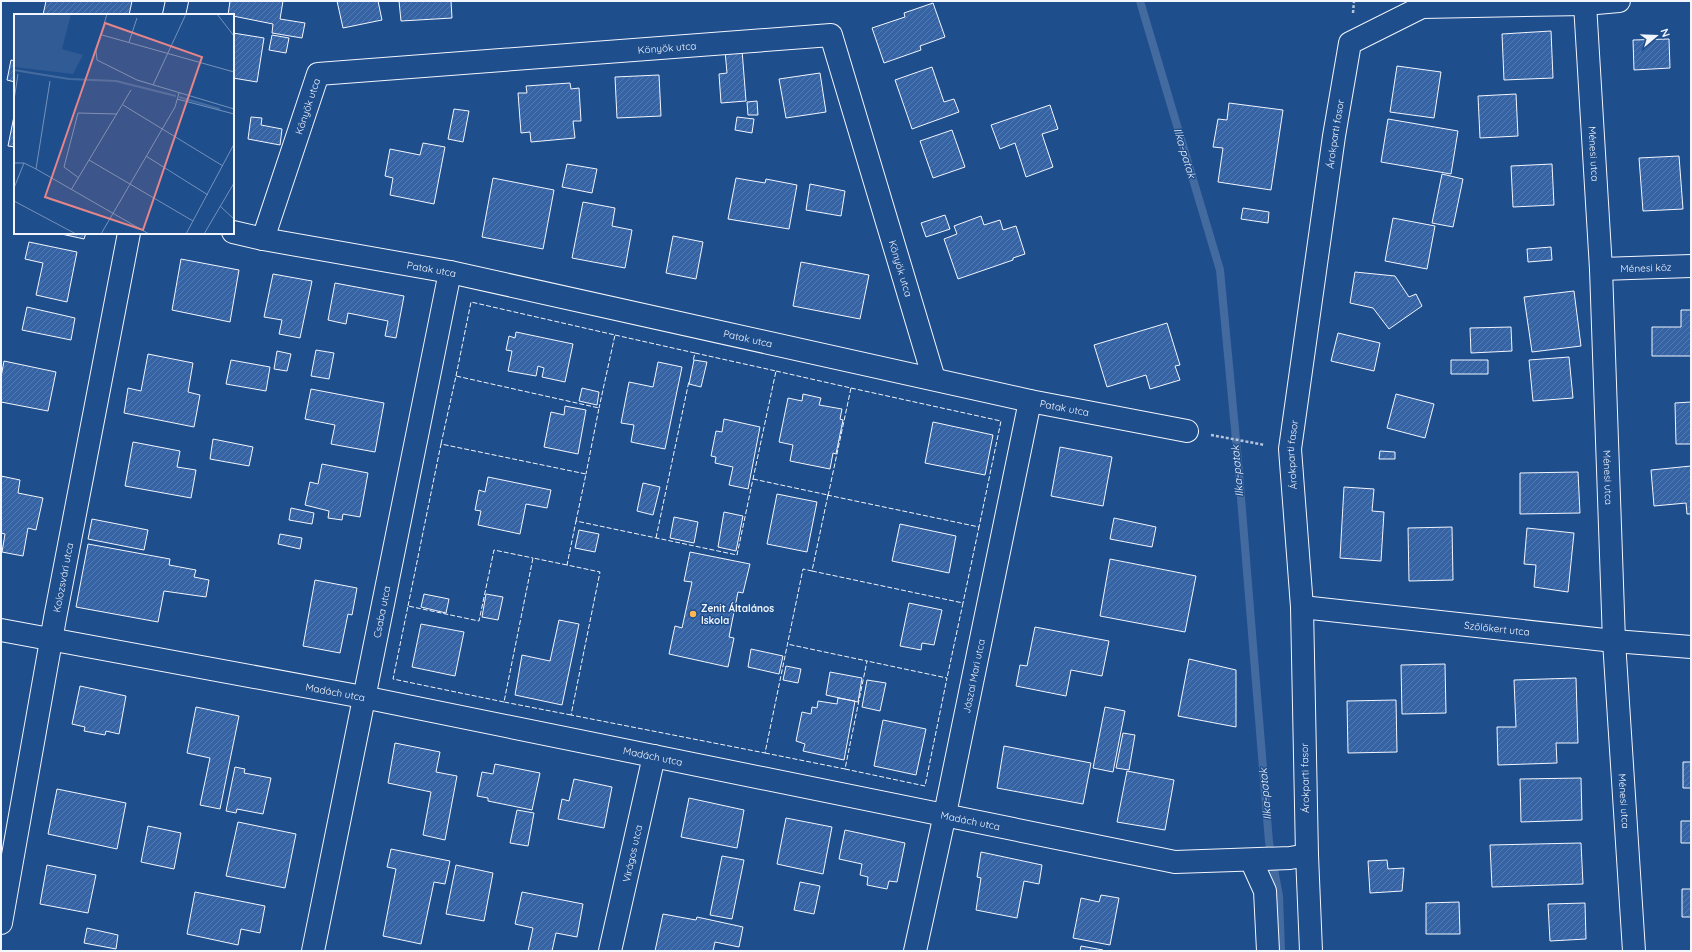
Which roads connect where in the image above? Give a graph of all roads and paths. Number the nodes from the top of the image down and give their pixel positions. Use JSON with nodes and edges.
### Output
{"nodes":[{"id":1,"x":177,"y":1,"type":"edge"},
{"id":2,"x":1619,"y":1,"type":"edge"},
{"id":3,"x":1585,"y":4,"type":"junction"},
{"id":4,"x":174,"y":14,"type":"edge"},
{"id":5,"x":234,"y":232,"type":"edge"},
{"id":6,"x":129,"y":234,"type":"edge"},
{"id":7,"x":263,"y":239,"type":"junction"},
{"id":8,"x":1691,"y":266,"type":"edge"},
{"id":9,"x":1601,"y":269,"type":"junction"},
{"id":10,"x":450,"y":272,"type":"junction"},
{"id":11,"x":934,"y":379,"type":"junction"},
{"id":12,"x":1030,"y":401,"type":"junction"},
{"id":13,"x":1187,"y":431,"type":"joint"},
{"id":14,"x":1264,"y":445,"type":"dead end"},
{"id":15,"x":1302,"y":607,"type":"junction"},
{"id":16,"x":1,"y":630,"type":"edge"},
{"id":17,"x":51,"y":640,"type":"junction"},
{"id":18,"x":1614,"y":641,"type":"junction"},
{"id":19,"x":1691,"y":648,"type":"edge"},
{"id":20,"x":363,"y":697,"type":"junction"},
{"id":21,"x":654,"y":756,"type":"junction"},
{"id":22,"x":945,"y":814,"type":"junction"},
{"id":23,"x":1298,"y":857,"type":"junction"},
{"id":24,"x":1255,"y":859,"type":"junction"},
{"id":25,"x":1,"y":923,"type":"edge"},
{"id":26,"x":313,"y":951,"type":"edge"},
{"id":27,"x":610,"y":951,"type":"edge"},
{"id":28,"x":915,"y":951,"type":"edge"},
{"id":29,"x":1268,"y":951,"type":"edge"},
{"id":30,"x":1311,"y":951,"type":"edge"},
{"id":31,"x":1634,"y":951,"type":"edge"}],
"edges":[{"from":1,"to":4,"type":"street"},
{"from":2,"to":3,"type":"street"},
{"from":3,"to":9,"type":"street","name":"Ménesi utca"},
{"from":3,"to":15,"type":"street","name":"Árokparti fasor"},
{"from":5,"to":7,"type":"street","name":"Patak utca"},
{"from":6,"to":17,"type":"street","name":"Kolozsvári utca"},
{"from":7,"to":10,"type":"street","name":"Patak utca"},
{"from":7,"to":11,"type":"street","name":"Könyök utca"},
{"from":8,"to":9,"type":"street","name":"Ménesi köz"},
{"from":9,"to":18,"type":"street","name":"Ménesi utca"},
{"from":10,"to":11,"type":"street","name":"Patak utca"},
{"from":10,"to":20,"type":"street","name":"Csaba utca"},
{"from":11,"to":12,"type":"street","name":"Patak utca"},
{"from":12,"to":13,"type":"street","name":"Patak utca"},
{"from":12,"to":22,"type":"street","name":"Jászai Mari utca"},
{"from":13,"to":14,"type":"path"},
{"from":15,"to":18,"type":"street","name":"Szőlőkert utca"},
{"from":15,"to":23,"type":"street","name":"Árokparti fasor"},
{"from":16,"to":17,"type":"street","name":"Madách utca"},
{"from":17,"to":20,"type":"street","name":"Madách utca"},
{"from":17,"to":25,"type":"street","name":"Kolozsvári utca"},
{"from":18,"to":19,"type":"street","name":"Szőlőkert utca"},
{"from":18,"to":31,"type":"street","name":"Ménesi utca"},
{"from":20,"to":21,"type":"street","name":"Madách utca"},
{"from":20,"to":26,"type":"street","name":"Csaba utca"},
{"from":21,"to":22,"type":"street","name":"Madách utca"},
{"from":21,"to":27,"type":"street","name":"Virágos utca"},
{"from":22,"to":24,"type":"street","name":"Madách utca"},
{"from":22,"to":28,"type":"street","name":"Jászai Mari utca"},
{"from":23,"to":24,"type":"street","name":"Madách utca"},
{"from":23,"to":30,"type":"street","name":"Árokparti fasor"},
{"from":24,"to":29,"type":"street"}]}
